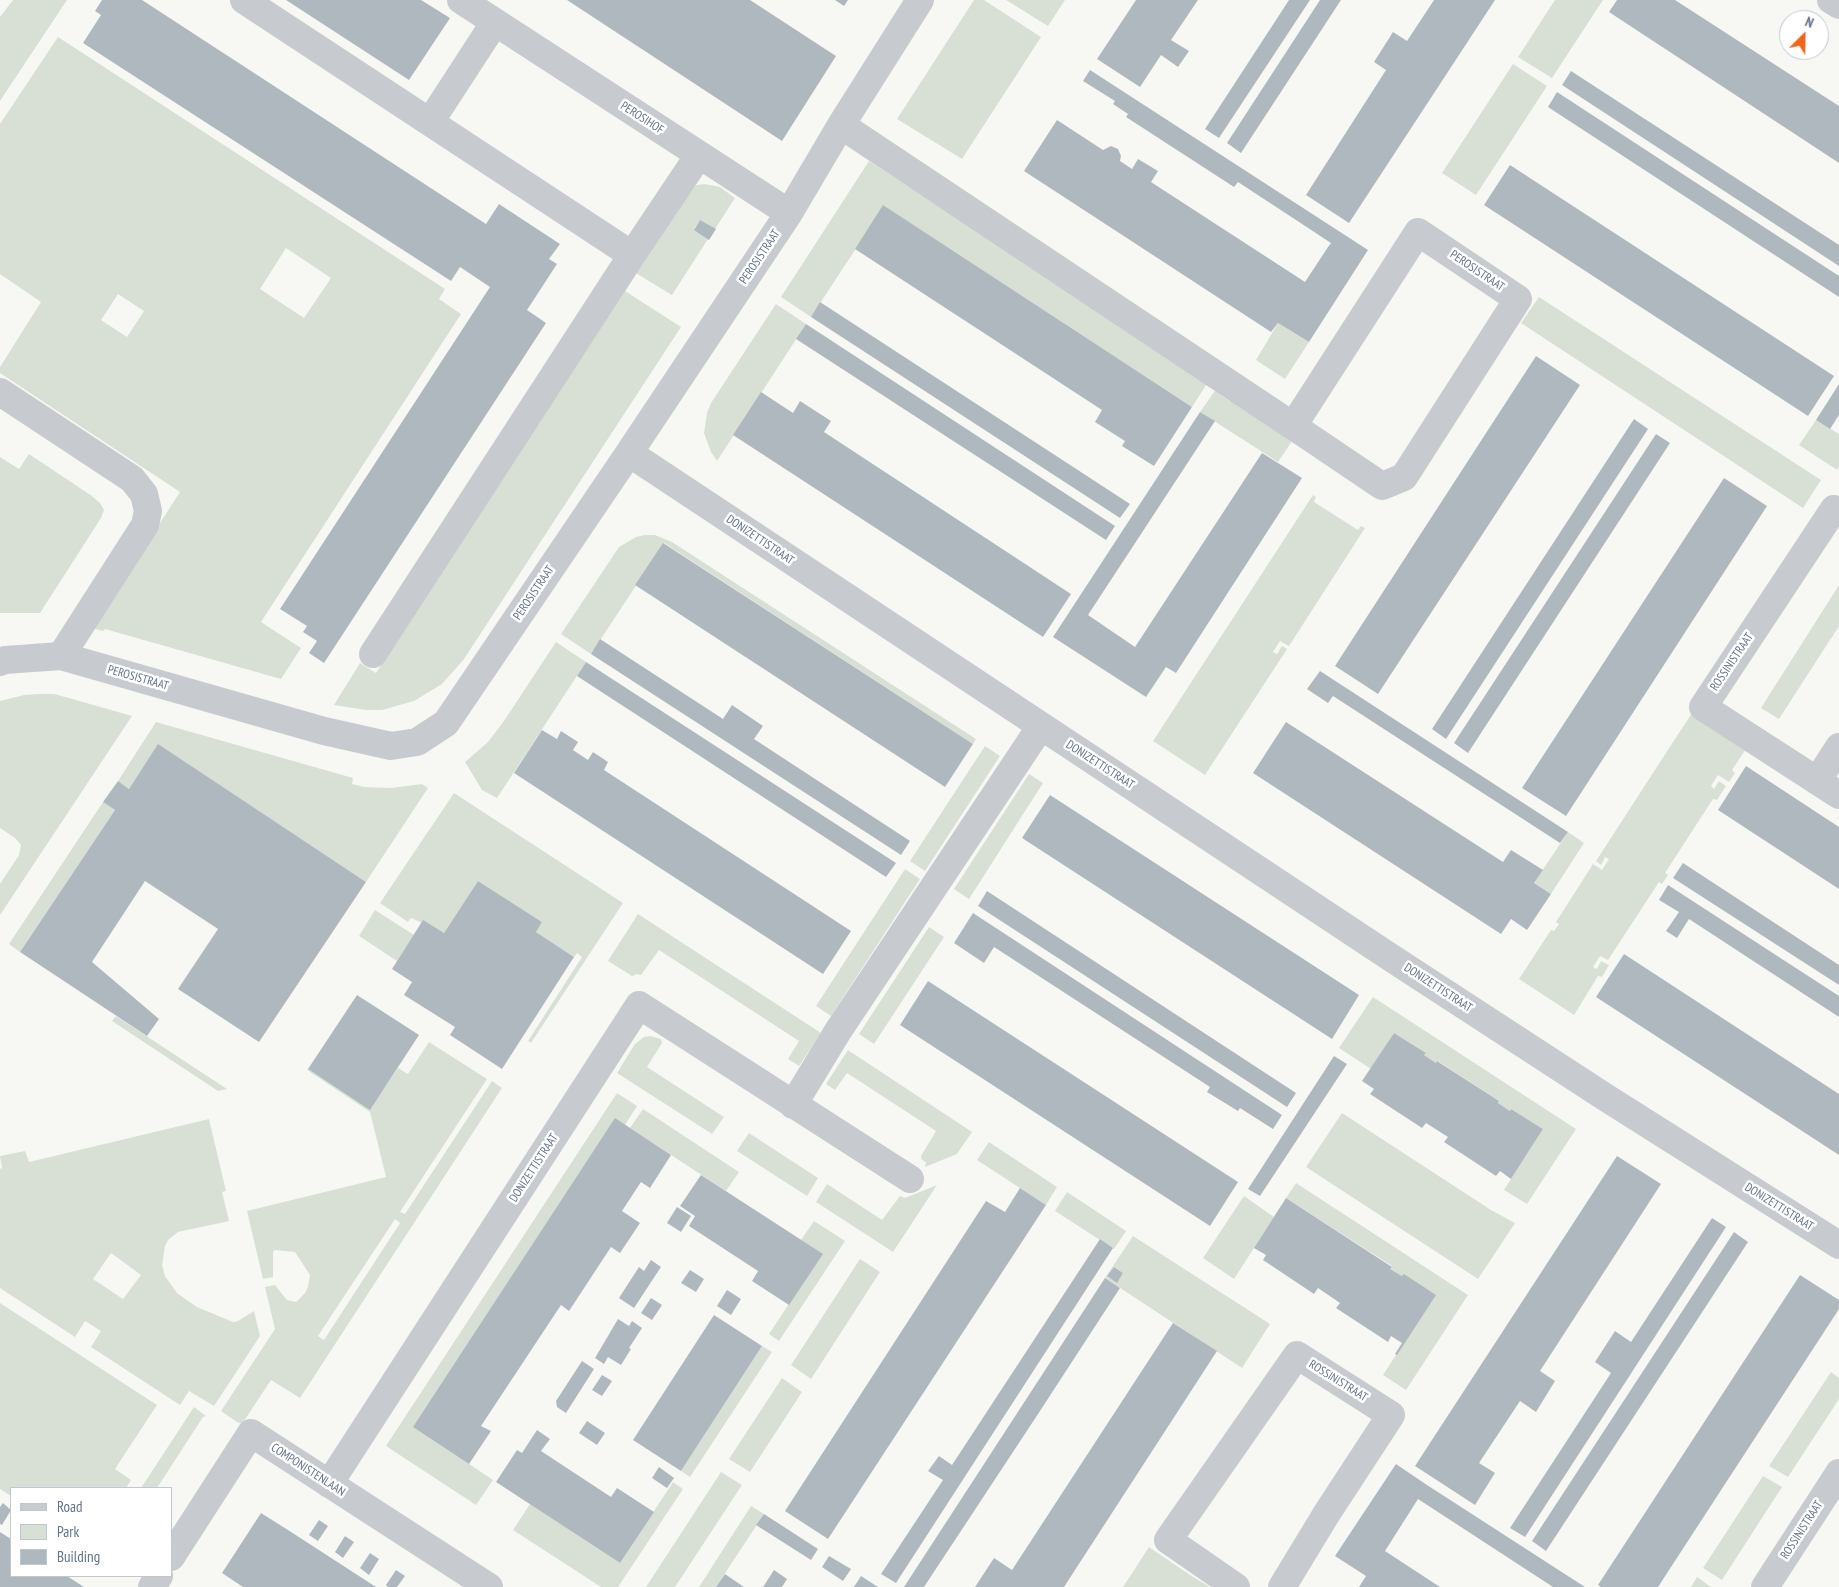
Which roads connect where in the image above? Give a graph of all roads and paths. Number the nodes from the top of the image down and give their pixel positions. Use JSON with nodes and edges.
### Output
{"nodes":[{"id":1,"x":244,"y":0,"type":"edge"},
{"id":2,"x":461,"y":0,"type":"edge"},
{"id":3,"x":920,"y":0,"type":"edge"},
{"id":4,"x":1831,"y":0,"type":"edge"},
{"id":5,"x":1839,"y":5,"type":"edge"},
{"id":6,"x":495,"y":22,"type":"junction"},
{"id":7,"x":430,"y":122,"type":"junction"},
{"id":8,"x":841,"y":125,"type":"junction"},
{"id":9,"x":699,"y":155,"type":"junction"},
{"id":10,"x":789,"y":213,"type":"junction"},
{"id":11,"x":632,"y":255,"type":"junction"},
{"id":12,"x":0,"y":392,"type":"edge"},
{"id":13,"x":1292,"y":426,"type":"junction"},
{"id":14,"x":629,"y":453,"type":"junction"},
{"id":15,"x":1839,"y":512,"type":"edge"},
{"id":16,"x":374,"y":654,"type":"dead end"},
{"id":17,"x":61,"y":656,"type":"junction"},
{"id":18,"x":0,"y":662,"type":"edge"},
{"id":19,"x":1041,"y":726,"type":"junction"},
{"id":20,"x":1839,"y":747,"type":"edge"},
{"id":21,"x":1828,"y":788,"type":"edge"},
{"id":22,"x":793,"y":1105,"type":"junction"},
{"id":23,"x":910,"y":1179,"type":"dead end"},
{"id":24,"x":1839,"y":1245,"type":"edge"},
{"id":25,"x":1839,"y":1473,"type":"edge"},
{"id":26,"x":329,"y":1484,"type":"junction"},
{"id":27,"x":172,"y":1555,"type":"edge"},
{"id":28,"x":489,"y":1587,"type":"edge"},
{"id":29,"x":1236,"y":1587,"type":"edge"},
{"id":30,"x":1282,"y":1587,"type":"edge"},
{"id":31,"x":1766,"y":1587,"type":"edge"}],
"edges":[{"from":1,"to":7,"type":"street"},
{"from":2,"to":6,"type":"street","name":"PEROSIHOF"},
{"from":3,"to":8,"type":"street","name":"PEROSISTRAAT"},
{"from":4,"to":5,"type":"street"},
{"from":6,"to":7,"type":"street"},
{"from":6,"to":9,"type":"street","name":"PEROSIHOF"},
{"from":7,"to":11,"type":"street"},
{"from":8,"to":10,"type":"street","name":"PEROSISTRAAT"},
{"from":8,"to":13,"type":"street","name":"PEROSISTRAAT"},
{"from":9,"to":10,"type":"street","name":"PEROSIHOF"},
{"from":9,"to":11,"type":"street"},
{"from":10,"to":14,"type":"street","name":"PEROSISTRAAT"},
{"from":11,"to":16,"type":"street"},
{"from":12,"to":17,"type":"street"},
{"from":13,"to":13,"type":"street","name":"PEROSISTRAAT"},
{"from":14,"to":17,"type":"street","name":"PEROSISTRAAT"},
{"from":14,"to":19,"type":"street","name":"DONIZETTISTRAAT"},
{"from":15,"to":21,"type":"street","name":"ROSSINISTRAAT"},
{"from":17,"to":18,"type":"street","name":"PEROSISTRAAT"},
{"from":19,"to":22,"type":"street"},
{"from":19,"to":24,"type":"street","name":"DONIZETTISTRAAT"},
{"from":20,"to":21,"type":"street","name":"ROSSINISTRAAT"},
{"from":22,"to":23,"type":"street","name":"DONIZETTISTRAAT"},
{"from":22,"to":26,"type":"street","name":"DONIZETTISTRAAT"},
{"from":25,"to":31,"type":"street","name":"ROSSINISTRAAT"},
{"from":26,"to":27,"type":"street","name":"COMPONISTENLAAN"},
{"from":26,"to":28,"type":"street","name":"COMPONISTENLAAN"},
{"from":29,"to":30,"type":"street","name":"ROSSINISTRAAT"}]}
